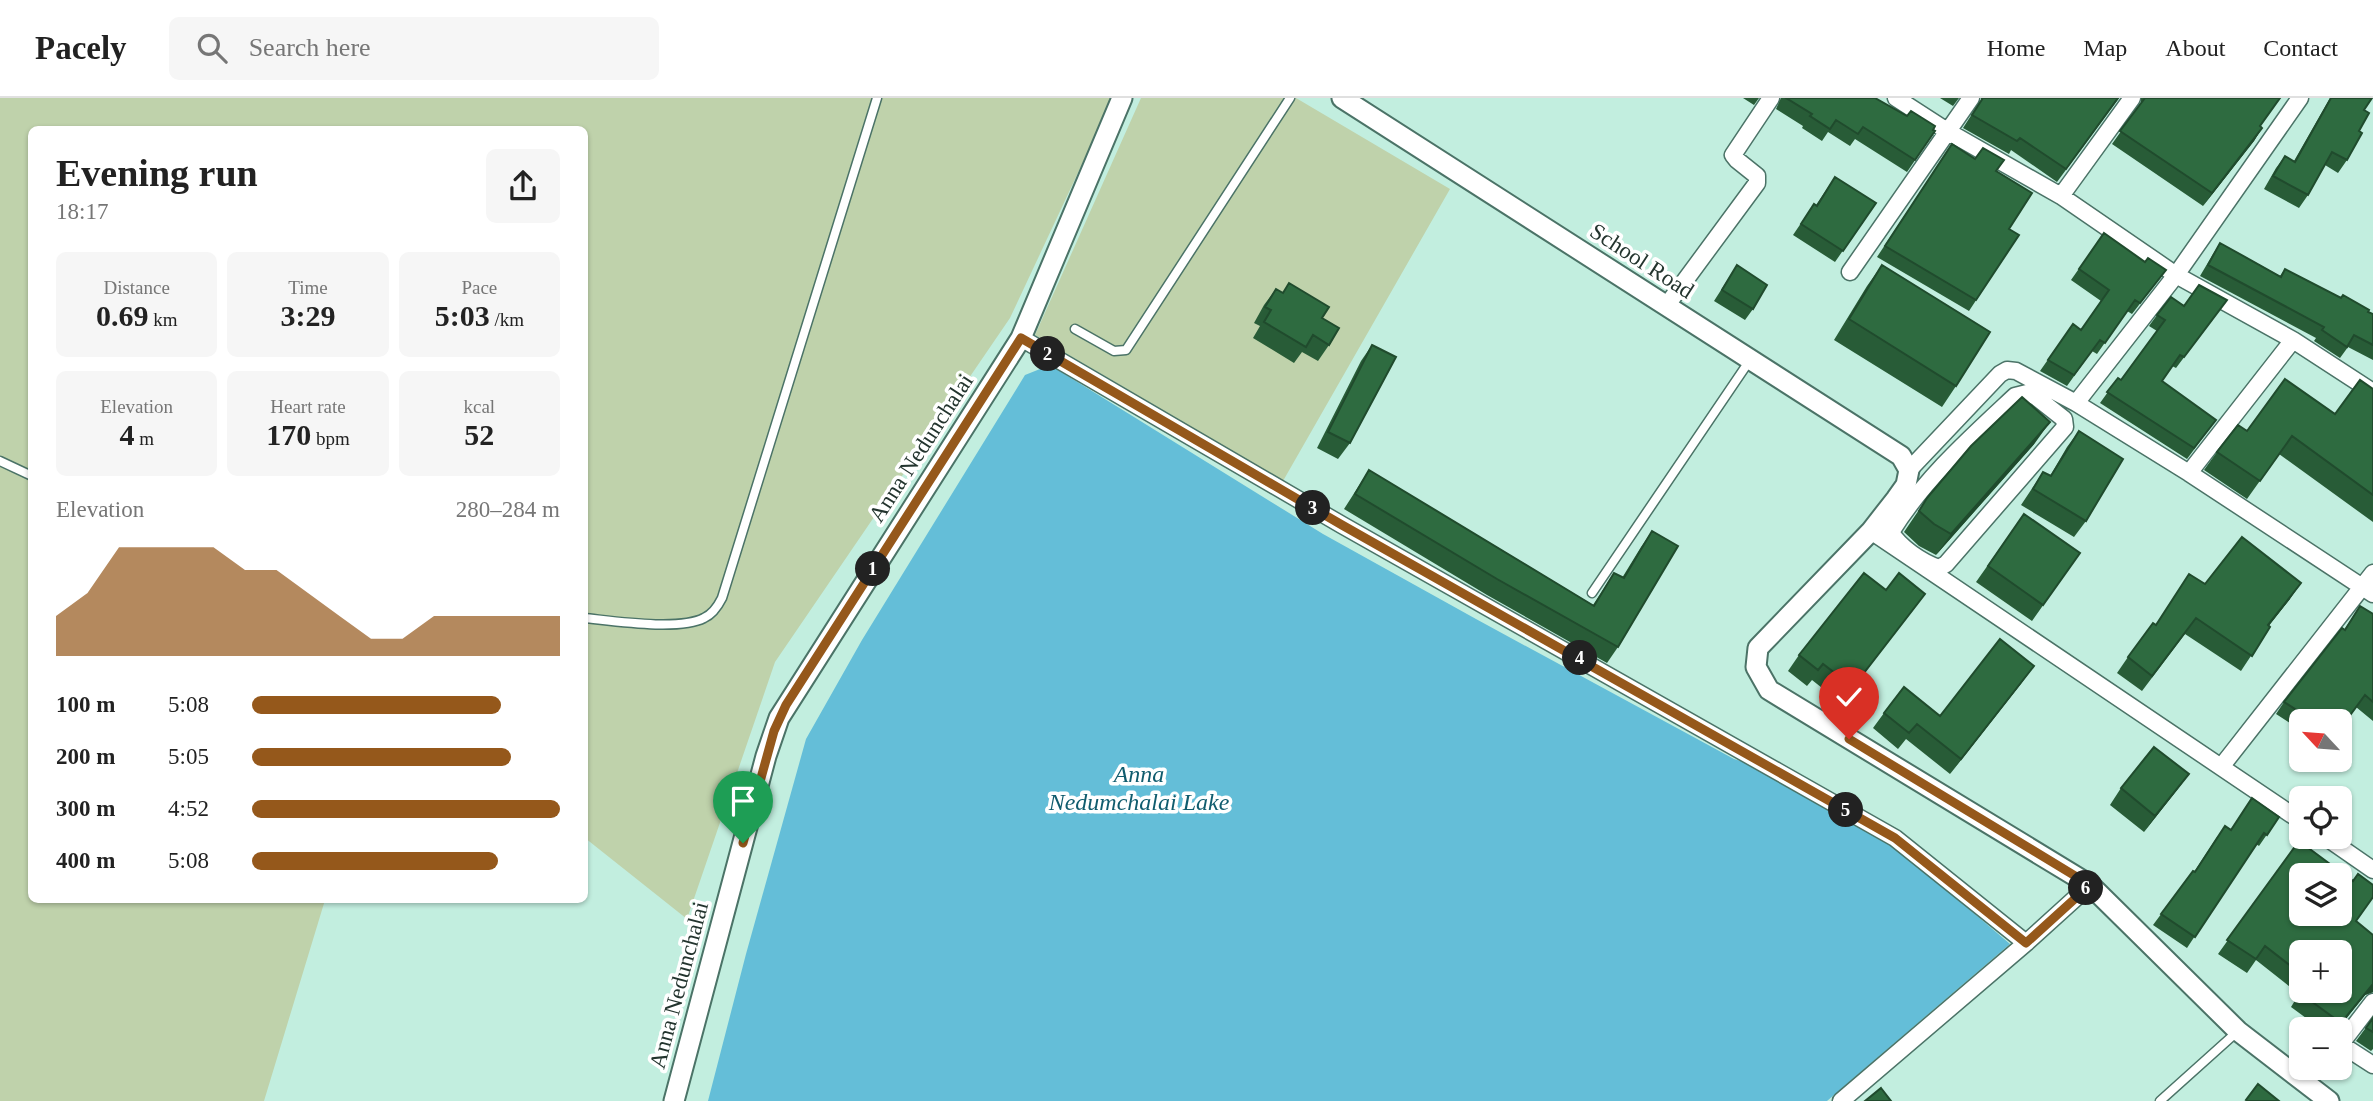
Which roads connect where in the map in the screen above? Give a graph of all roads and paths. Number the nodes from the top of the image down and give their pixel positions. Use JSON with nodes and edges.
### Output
{"nodes":[{"id":1,"x":877,"y":98,"type":"edge"},
{"id":2,"x":1122,"y":98,"type":"edge"},
{"id":3,"x":1290,"y":98,"type":"edge"},
{"id":4,"x":1342,"y":98,"type":"edge"},
{"id":5,"x":1771,"y":98,"type":"edge"},
{"id":6,"x":1896,"y":98,"type":"edge"},
{"id":7,"x":1971,"y":98,"type":"edge"},
{"id":8,"x":2132,"y":98,"type":"edge"},
{"id":9,"x":2300,"y":98,"type":"edge"},
{"id":10,"x":1947,"y":131,"type":"junction"},
{"id":11,"x":2060,"y":196,"type":"junction"},
{"id":12,"x":1850,"y":272,"type":"dead end"},
{"id":13,"x":2176,"y":275,"type":"junction"},
{"id":14,"x":1667,"y":305,"type":"junction"},
{"id":15,"x":1075,"y":329,"type":"dead end"},
{"id":16,"x":1021,"y":338,"type":"junction"},
{"id":17,"x":2293,"y":340,"type":"junction"},
{"id":18,"x":1750,"y":360,"type":"junction"},
{"id":19,"x":2373,"y":392,"type":"edge"},
{"id":20,"x":2076,"y":403,"type":"junction"},
{"id":21,"x":0,"y":461,"type":"edge"},
{"id":22,"x":1917,"y":461,"type":"junction"},
{"id":23,"x":1937,"y":471,"type":"junction"},
{"id":24,"x":2189,"y":473,"type":"junction"},
{"id":25,"x":28,"y":474,"type":"edge"},
{"id":26,"x":1871,"y":531,"type":"junction"},
{"id":27,"x":2373,"y":573,"type":"edge"},
{"id":28,"x":2368,"y":591,"type":"edge"},
{"id":29,"x":1592,"y":593,"type":"dead end"},
{"id":30,"x":588,"y":618,"type":"edge"},
{"id":31,"x":2221,"y":767,"type":"junction"},
{"id":32,"x":2289,"y":813,"type":"edge"},
{"id":33,"x":2343,"y":849,"type":"edge"},
{"id":34,"x":2373,"y":870,"type":"edge"},
{"id":35,"x":2090,"y":885,"type":"junction"},
{"id":36,"x":2026,"y":943,"type":"junction"},
{"id":37,"x":2373,"y":1002,"type":"edge"},
{"id":38,"x":2238,"y":1031,"type":"junction"},
{"id":39,"x":2373,"y":1065,"type":"edge"},
{"id":40,"x":674,"y":1101,"type":"edge"},
{"id":41,"x":1841,"y":1101,"type":"edge"},
{"id":42,"x":2160,"y":1101,"type":"edge"},
{"id":43,"x":2329,"y":1101,"type":"edge"}],
"edges":[{"from":1,"to":30,"type":"lane"},
{"from":2,"to":16,"type":"street","name":"Anna Nedunchalai"},
{"from":3,"to":15,"type":"lane"},
{"from":4,"to":14,"type":"street","name":"School Road"},
{"from":5,"to":14,"type":"street"},
{"from":6,"to":10,"type":"street"},
{"from":7,"to":10,"type":"street"},
{"from":8,"to":11,"type":"street"},
{"from":9,"to":13,"type":"street"},
{"from":10,"to":11,"type":"street"},
{"from":10,"to":12,"type":"street"},
{"from":11,"to":13,"type":"street"},
{"from":13,"to":17,"type":"street"},
{"from":13,"to":20,"type":"street"},
{"from":14,"to":18,"type":"street","name":"School Road"},
{"from":16,"to":36,"type":"street"},
{"from":16,"to":40,"type":"street","name":"Anna Nedunchalai"},
{"from":17,"to":19,"type":"street"},
{"from":17,"to":24,"type":"street"},
{"from":18,"to":22,"type":"street","name":"School Road"},
{"from":18,"to":29,"type":"lane"},
{"from":20,"to":22,"type":"street"},
{"from":20,"to":24,"type":"street"},
{"from":21,"to":25,"type":"lane"},
{"from":22,"to":23,"type":"street"},
{"from":22,"to":26,"type":"street"},
{"from":23,"to":23,"type":"street"},
{"from":24,"to":28,"type":"street"},
{"from":26,"to":31,"type":"street"},
{"from":26,"to":35,"type":"street"},
{"from":27,"to":28,"type":"street"},
{"from":28,"to":31,"type":"street"},
{"from":31,"to":32,"type":"street"},
{"from":33,"to":34,"type":"street"},
{"from":35,"to":36,"type":"street"},
{"from":35,"to":38,"type":"street"},
{"from":36,"to":41,"type":"street"},
{"from":37,"to":39,"type":"street"},
{"from":38,"to":42,"type":"lane"},
{"from":38,"to":43,"type":"street"}]}
